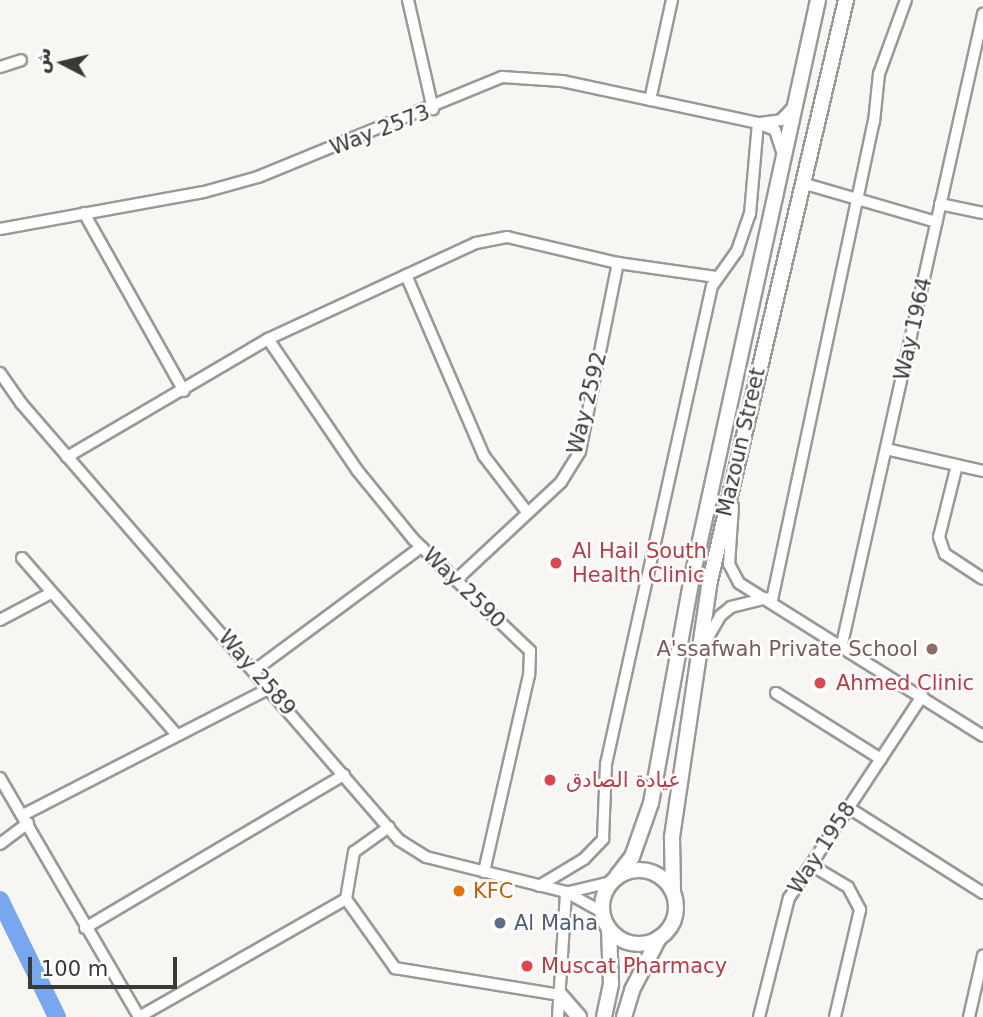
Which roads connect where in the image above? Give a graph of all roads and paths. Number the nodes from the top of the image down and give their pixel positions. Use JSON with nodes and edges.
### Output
{"nodes":[{"id":1,"x":408,"y":0,"type":"edge"},
{"id":2,"x":672,"y":0,"type":"edge"},
{"id":3,"x":818,"y":0,"type":"edge"},
{"id":4,"x":846,"y":0,"type":"edge"},
{"id":5,"x":906,"y":0,"type":"edge"},
{"id":6,"x":983,"y":14,"type":"edge"},
{"id":7,"x":21,"y":60,"type":"dead end"},
{"id":8,"x":0,"y":67,"type":"edge"},
{"id":9,"x":970,"y":71,"type":"junction"},
{"id":10,"x":983,"y":74,"type":"edge"},
{"id":11,"x":798,"y":95,"type":"junction"},
{"id":12,"x":650,"y":100,"type":"junction"},
{"id":13,"x":433,"y":109,"type":"junction"},
{"id":14,"x":758,"y":123,"type":"junction"},
{"id":15,"x":780,"y":176,"type":"junction"},
{"id":16,"x":802,"y":183,"type":"junction"},
{"id":17,"x":857,"y":200,"type":"junction"},
{"id":18,"x":940,"y":204,"type":"junction"},
{"id":19,"x":84,"y":213,"type":"junction"},
{"id":20,"x":983,"y":213,"type":"edge"},
{"id":21,"x":936,"y":222,"type":"junction"},
{"id":22,"x":0,"y":229,"type":"edge"},
{"id":23,"x":618,"y":263,"type":"junction"},
{"id":24,"x":406,"y":275,"type":"junction"},
{"id":25,"x":716,"y":277,"type":"junction"},
{"id":26,"x":268,"y":339,"type":"junction"},
{"id":27,"x":0,"y":373,"type":"edge"},
{"id":28,"x":184,"y":391,"type":"junction"},
{"id":29,"x":886,"y":449,"type":"junction"},
{"id":30,"x":737,"y":454,"type":"junction"},
{"id":31,"x":67,"y":457,"type":"junction"},
{"id":32,"x":957,"y":465,"type":"junction"},
{"id":33,"x":983,"y":471,"type":"edge"},
{"id":34,"x":527,"y":512,"type":"junction"},
{"id":35,"x":421,"y":547,"type":"junction"},
{"id":36,"x":22,"y":558,"type":"dead end"},
{"id":37,"x":983,"y":579,"type":"edge"},
{"id":38,"x":456,"y":580,"type":"junction"},
{"id":39,"x":51,"y":593,"type":"junction"},
{"id":40,"x":770,"y":599,"type":"junction"},
{"id":41,"x":0,"y":620,"type":"edge"},
{"id":42,"x":842,"y":644,"type":"junction"},
{"id":43,"x":695,"y":660,"type":"junction"},
{"id":44,"x":255,"y":670,"type":"junction"},
{"id":45,"x":270,"y":688,"type":"junction"},
{"id":46,"x":776,"y":693,"type":"dead end"},
{"id":47,"x":922,"y":696,"type":"junction"},
{"id":48,"x":177,"y":735,"type":"junction"},
{"id":49,"x":983,"y":736,"type":"edge"},
{"id":50,"x":881,"y":759,"type":"junction"},
{"id":51,"x":344,"y":775,"type":"junction"},
{"id":52,"x":0,"y":778,"type":"edge"},
{"id":53,"x":849,"y":808,"type":"junction"},
{"id":54,"x":25,"y":819,"type":"junction"},
{"id":55,"x":389,"y":827,"type":"junction"},
{"id":56,"x":0,"y":844,"type":"edge"},
{"id":57,"x":811,"y":865,"type":"junction"},
{"id":58,"x":484,"y":872,"type":"junction"},
{"id":59,"x":614,"y":879,"type":"junction"},
{"id":60,"x":539,"y":886,"type":"junction"},
{"id":61,"x":673,"y":890,"type":"junction"},
{"id":62,"x":566,"y":892,"type":"junction"},
{"id":63,"x":983,"y":893,"type":"edge"},
{"id":64,"x":346,"y":899,"type":"junction"},
{"id":65,"x":602,"y":912,"type":"junction"},
{"id":66,"x":85,"y":928,"type":"junction"},
{"id":67,"x":609,"y":929,"type":"junction"},
{"id":68,"x":659,"y":938,"type":"junction"},
{"id":69,"x":983,"y":956,"type":"edge"},
{"id":70,"x":560,"y":995,"type":"junction"},
{"id":71,"x":139,"y":1017,"type":"edge"},
{"id":72,"x":558,"y":1017,"type":"edge"},
{"id":73,"x":566,"y":1017,"type":"edge"},
{"id":74,"x":578,"y":1017,"type":"edge"},
{"id":75,"x":604,"y":1017,"type":"edge"},
{"id":76,"x":624,"y":1017,"type":"edge"},
{"id":77,"x":759,"y":1017,"type":"edge"},
{"id":78,"x":835,"y":1017,"type":"edge"},
{"id":79,"x":969,"y":1017,"type":"edge"}],
"edges":[{"from":1,"to":13,"type":"street"},
{"from":2,"to":12,"type":"street"},
{"from":3,"to":11,"type":"main road","name":"Mazoun Street"},
{"from":4,"to":16,"type":"main road","name":"Mazoun Street"},
{"from":5,"to":17,"type":"street"},
{"from":6,"to":9,"type":"street","name":"Way 1964"},
{"from":7,"to":8,"type":"street"},
{"from":9,"to":10,"type":"street"},
{"from":9,"to":18,"type":"street","name":"Way 1964"},
{"from":11,"to":14,"type":"street"},
{"from":11,"to":15,"type":"main road","name":"Mazoun Street"},
{"from":12,"to":13,"type":"street","name":"Way 2573"},
{"from":12,"to":14,"type":"street","name":"Way 2573"},
{"from":13,"to":19,"type":"street","name":"Way 2573"},
{"from":14,"to":15,"type":"street"},
{"from":14,"to":25,"type":"street"},
{"from":15,"to":59,"type":"main road","name":"Mazoun Street"},
{"from":16,"to":17,"type":"street"},
{"from":16,"to":30,"type":"main road","name":"Mazoun Street"},
{"from":17,"to":21,"type":"street"},
{"from":17,"to":40,"type":"street"},
{"from":18,"to":20,"type":"street"},
{"from":18,"to":21,"type":"street","name":"Way 1964"},
{"from":19,"to":22,"type":"street","name":"Way 2573"},
{"from":19,"to":28,"type":"street"},
{"from":21,"to":29,"type":"street","name":"Way 1964"},
{"from":23,"to":24,"type":"street"},
{"from":23,"to":25,"type":"street"},
{"from":23,"to":34,"type":"street","name":"Way 2592"},
{"from":24,"to":26,"type":"street"},
{"from":24,"to":34,"type":"street"},
{"from":25,"to":60,"type":"street"},
{"from":26,"to":28,"type":"street"},
{"from":26,"to":35,"type":"street","name":"Way 2590"},
{"from":27,"to":31,"type":"street","name":"Way 2589"},
{"from":28,"to":31,"type":"street"},
{"from":29,"to":32,"type":"street"},
{"from":29,"to":42,"type":"street","name":"Way 1964"},
{"from":30,"to":40,"type":"street"},
{"from":30,"to":43,"type":"main road","name":"Mazoun Street"},
{"from":31,"to":44,"type":"street","name":"Way 2589"},
{"from":32,"to":33,"type":"street"},
{"from":32,"to":37,"type":"street"},
{"from":34,"to":38,"type":"street","name":"Way 2592"},
{"from":35,"to":38,"type":"street","name":"Way 2590"},
{"from":35,"to":44,"type":"street"},
{"from":36,"to":39,"type":"street"},
{"from":38,"to":58,"type":"street","name":"Way 2590"},
{"from":39,"to":41,"type":"street"},
{"from":39,"to":48,"type":"street"},
{"from":40,"to":42,"type":"street"},
{"from":40,"to":43,"type":"street"},
{"from":42,"to":47,"type":"street"},
{"from":43,"to":61,"type":"main road","name":"Mazoun Street"},
{"from":44,"to":45,"type":"street","name":"Way 2589"},
{"from":45,"to":48,"type":"street"},
{"from":45,"to":51,"type":"street","name":"Way 2589"},
{"from":46,"to":50,"type":"street"},
{"from":47,"to":49,"type":"street"},
{"from":47,"to":50,"type":"street","name":"Way 1958"},
{"from":48,"to":54,"type":"street"},
{"from":50,"to":53,"type":"street","name":"Way 1958"},
{"from":51,"to":55,"type":"street","name":"Way 2589"},
{"from":51,"to":66,"type":"street"},
{"from":52,"to":54,"type":"street"},
{"from":53,"to":57,"type":"street","name":"Way 1958"},
{"from":53,"to":63,"type":"street"},
{"from":54,"to":56,"type":"street"},
{"from":54,"to":66,"type":"street"},
{"from":55,"to":58,"type":"street","name":"Way 2589"},
{"from":55,"to":64,"type":"street"},
{"from":57,"to":77,"type":"street","name":"Way 1958"},
{"from":57,"to":78,"type":"street"},
{"from":58,"to":60,"type":"street","name":"Way 2589"},
{"from":59,"to":61,"type":"main road"},
{"from":59,"to":62,"type":"street","name":"Way 2589"},
{"from":59,"to":65,"type":"main road"},
{"from":60,"to":62,"type":"street","name":"Way 2589"},
{"from":61,"to":68,"type":"main road"},
{"from":62,"to":65,"type":"street","name":"Way 2589"},
{"from":62,"to":70,"type":"street"},
{"from":64,"to":70,"type":"street"},
{"from":64,"to":71,"type":"street"},
{"from":65,"to":67,"type":"main road"},
{"from":66,"to":71,"type":"street"},
{"from":67,"to":68,"type":"main road"},
{"from":67,"to":75,"type":"main road"},
{"from":68,"to":76,"type":"main road"},
{"from":69,"to":79,"type":"street"},
{"from":70,"to":72,"type":"street"},
{"from":70,"to":74,"type":"main road"},
{"from":73,"to":74,"type":"main road"}]}
